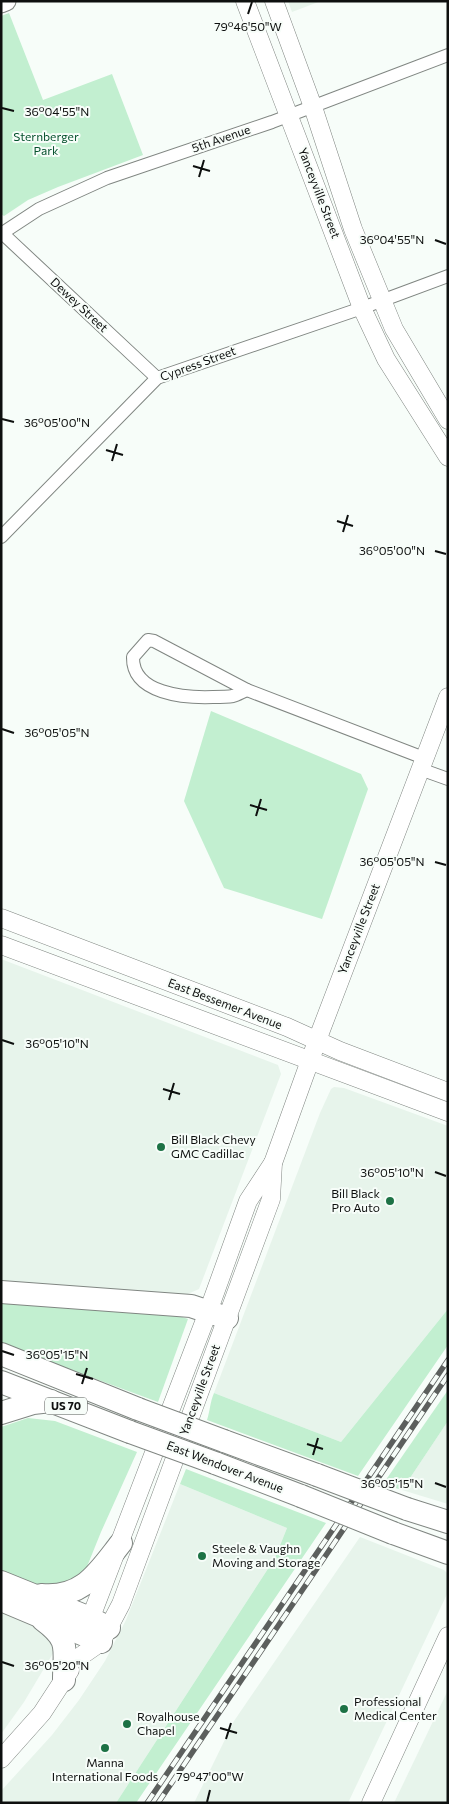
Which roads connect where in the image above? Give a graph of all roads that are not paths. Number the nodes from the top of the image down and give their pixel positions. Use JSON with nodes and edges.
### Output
{"nodes":[{"id":1,"x":6,"y":1,"type":"edge"},
{"id":2,"x":245,"y":1,"type":"edge"},
{"id":3,"x":274,"y":1,"type":"edge"},
{"id":4,"x":1,"y":3,"type":"edge"},
{"id":5,"x":448,"y":56,"type":"edge"},
{"id":6,"x":313,"y":106,"type":"junction"},
{"id":7,"x":289,"y":116,"type":"junction"},
{"id":8,"x":2,"y":233,"type":"edge"},
{"id":9,"x":448,"y":276,"type":"edge"},
{"id":10,"x":383,"y":300,"type":"junction"},
{"id":11,"x":362,"y":308,"type":"junction"},
{"id":12,"x":156,"y":378,"type":"junction"},
{"id":13,"x":448,"y":420,"type":"edge"},
{"id":14,"x":448,"y":457,"type":"edge"},
{"id":15,"x":1,"y":537,"type":"edge"},
{"id":16,"x":247,"y":690,"type":"junction"},
{"id":17,"x":448,"y":697,"type":"edge"},
{"id":18,"x":422,"y":763,"type":"junction"},
{"id":19,"x":448,"y":779,"type":"edge"},
{"id":20,"x":1,"y":918,"type":"edge"},
{"id":21,"x":1,"y":945,"type":"edge"},
{"id":22,"x":316,"y":1041,"type":"junction"},
{"id":23,"x":309,"y":1061,"type":"junction"},
{"id":24,"x":448,"y":1092,"type":"edge"},
{"id":25,"x":448,"y":1112,"type":"edge"},
{"id":26,"x":1,"y":1292,"type":"edge"},
{"id":27,"x":218,"y":1315,"type":"junction"},
{"id":28,"x":1,"y":1354,"type":"edge"},
{"id":29,"x":1,"y":1382,"type":"edge"},
{"id":30,"x":53,"y":1401,"type":"junction"},
{"id":31,"x":1,"y":1413,"type":"edge"},
{"id":32,"x":448,"y":1522,"type":"edge"},
{"id":33,"x":120,"y":1543,"type":"junction"},
{"id":34,"x":448,"y":1553,"type":"edge"},
{"id":35,"x":1,"y":1582,"type":"edge"},
{"id":36,"x":1,"y":1600,"type":"edge"},
{"id":37,"x":34,"y":1604,"type":"junction"},
{"id":38,"x":96,"y":1630,"type":"junction"},
{"id":39,"x":448,"y":1636,"type":"edge"},
{"id":40,"x":64,"y":1680,"type":"junction"},
{"id":41,"x":1,"y":1759,"type":"edge"},
{"id":42,"x":371,"y":1803,"type":"edge"}],
"edges":[{"from":1,"to":4,"type":"main road"},
{"from":2,"to":7,"type":"main road","name":"Yanceyville Street"},
{"from":3,"to":6,"type":"main road","name":"Yanceyville Street"},
{"from":5,"to":6,"type":"street","name":"5th Avenue"},
{"from":6,"to":7,"type":"street","name":"5th Avenue"},
{"from":6,"to":10,"type":"main road","name":"Yanceyville Street"},
{"from":7,"to":8,"type":"street","name":"5th Avenue"},
{"from":7,"to":11,"type":"main road","name":"Yanceyville Street"},
{"from":8,"to":12,"type":"street","name":"Dewey Street"},
{"from":9,"to":10,"type":"street","name":"Cypress Street"},
{"from":10,"to":11,"type":"street","name":"Cypress Street"},
{"from":10,"to":13,"type":"main road","name":"Yanceyville Street"},
{"from":11,"to":12,"type":"street","name":"Cypress Street"},
{"from":11,"to":14,"type":"main road","name":"Yanceyville Street"},
{"from":12,"to":15,"type":"street","name":"Cypress Street"},
{"from":16,"to":16,"type":"street"},
{"from":16,"to":18,"type":"street"},
{"from":17,"to":18,"type":"main road","name":"Yanceyville Street"},
{"from":18,"to":19,"type":"street"},
{"from":18,"to":22,"type":"main road","name":"Yanceyville Street"},
{"from":20,"to":22,"type":"main road","name":"East Bessemer Avenue"},
{"from":21,"to":23,"type":"main road","name":"East Bessemer Avenue"},
{"from":22,"to":23,"type":"main road","name":"Yanceyville Street"},
{"from":22,"to":24,"type":"main road","name":"East Bessemer Avenue"},
{"from":23,"to":25,"type":"main road","name":"East Bessemer Avenue"},
{"from":23,"to":27,"type":"main road","name":"Yanceyville Street"},
{"from":26,"to":27,"type":"highway"},
{"from":27,"to":33,"type":"main road","name":"Yanceyville Street"},
{"from":27,"to":38,"type":"main road","name":"Yanceyville Street"},
{"from":28,"to":32,"type":"highway","name":"East Wendover Avenue","number":"US 70","bridge":true},
{"from":29,"to":30,"type":"highway","name":"East Wendover Avenue","number":"US 70"},
{"from":30,"to":31,"type":"highway"},
{"from":30,"to":34,"type":"highway","name":"East Wendover Avenue","number":"US 70","bridge":true},
{"from":33,"to":37,"type":"highway"},
{"from":33,"to":38,"type":"main road","name":"Yanceyville Street"},
{"from":35,"to":37,"type":"highway"},
{"from":36,"to":37,"type":"highway"},
{"from":37,"to":38,"type":"highway"},
{"from":37,"to":40,"type":"highway"},
{"from":38,"to":40,"type":"main road","name":"Yanceyville Street"},
{"from":39,"to":42,"type":"main road"},
{"from":40,"to":41,"type":"main road","name":"Yanceyville Street"}]}
